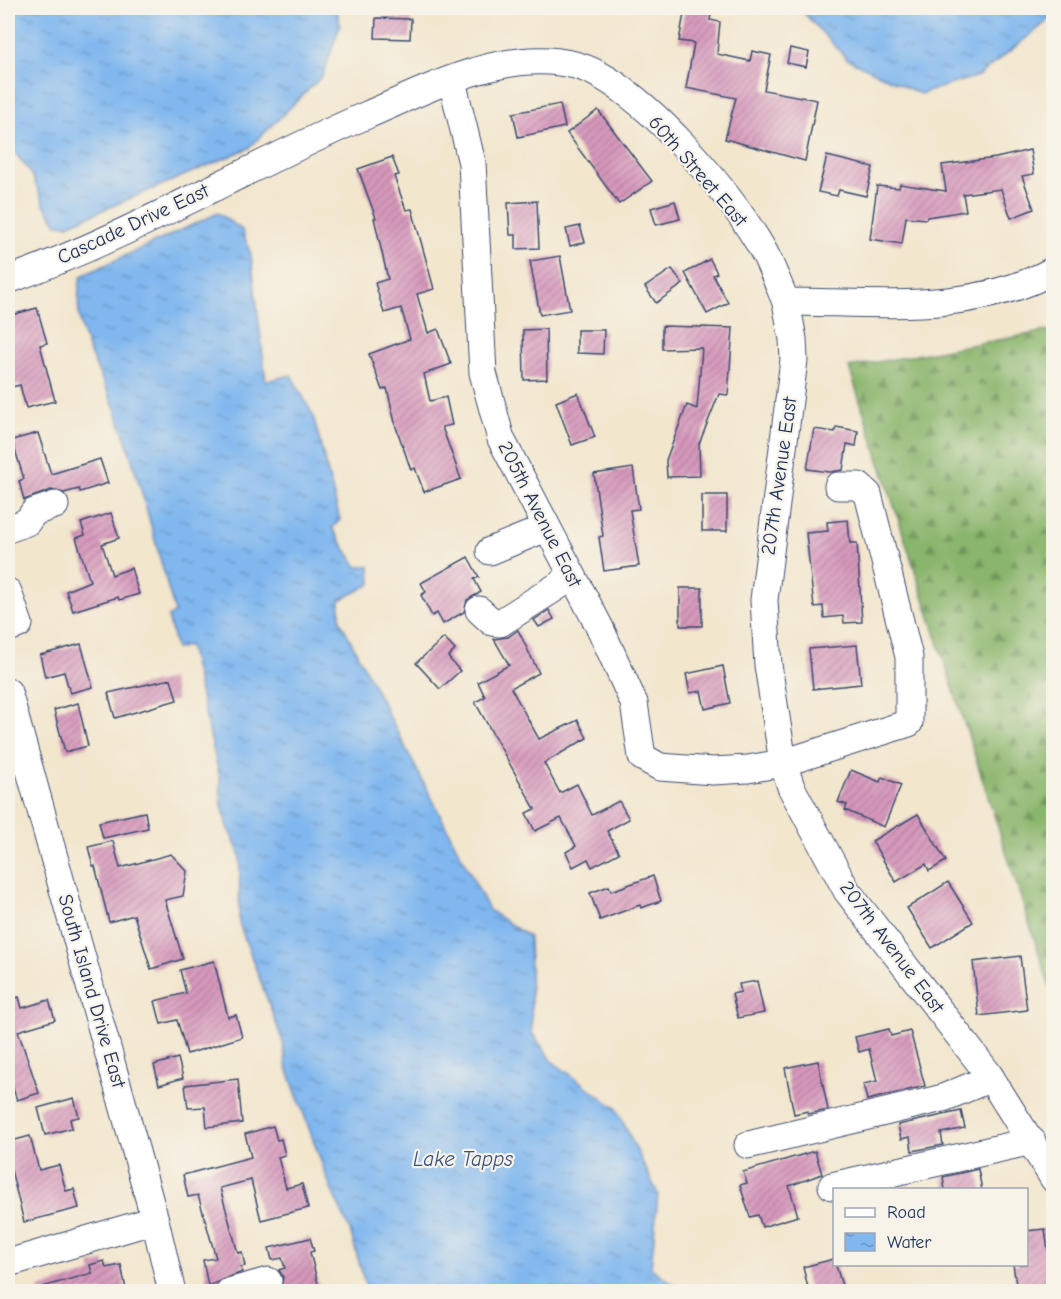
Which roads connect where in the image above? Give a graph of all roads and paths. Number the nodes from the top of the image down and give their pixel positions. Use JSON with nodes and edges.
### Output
{"nodes":[{"id":1,"x":452,"y":81,"type":"junction"},
{"id":2,"x":257,"y":165,"type":"joint"},
{"id":3,"x":1053,"y":270,"type":"edge"},
{"id":4,"x":8,"y":280,"type":"edge"},
{"id":5,"x":786,"y":302,"type":"junction"},
{"id":6,"x":838,"y":486,"type":"dead end"},
{"id":7,"x":55,"y":505,"type":"dead end"},
{"id":8,"x":546,"y":528,"type":"junction"},
{"id":9,"x":8,"y":530,"type":"edge"},
{"id":10,"x":490,"y":551,"type":"dead end"},
{"id":11,"x":572,"y":577,"type":"junction"},
{"id":12,"x":8,"y":592,"type":"edge"},
{"id":13,"x":478,"y":610,"type":"dead end"},
{"id":14,"x":8,"y":628,"type":"edge"},
{"id":15,"x":8,"y":692,"type":"edge"},
{"id":16,"x":783,"y":763,"type":"junction"},
{"id":17,"x":991,"y":1078,"type":"junction"},
{"id":18,"x":1032,"y":1141,"type":"junction"},
{"id":19,"x":748,"y":1144,"type":"dead end"},
{"id":20,"x":1053,"y":1179,"type":"edge"},
{"id":21,"x":832,"y":1186,"type":"dead end"},
{"id":22,"x":155,"y":1220,"type":"junction"},
{"id":23,"x":8,"y":1263,"type":"edge"},
{"id":24,"x":268,"y":1281,"type":"dead end"},
{"id":25,"x":172,"y":1292,"type":"edge"},
{"id":26,"x":229,"y":1292,"type":"edge"}],
"edges":[{"from":1,"to":2,"type":"street","name":"60th Street East"},
{"from":1,"to":5,"type":"street","name":"60th Street East"},
{"from":1,"to":8,"type":"street","name":"205th Avenue East"},
{"from":2,"to":4,"type":"street","name":"Cascade Drive East"},
{"from":3,"to":5,"type":"street"},
{"from":5,"to":16,"type":"street","name":"207th Avenue East"},
{"from":6,"to":16,"type":"street"},
{"from":7,"to":9,"type":"street"},
{"from":8,"to":10,"type":"street"},
{"from":8,"to":11,"type":"street","name":"205th Avenue East"},
{"from":11,"to":13,"type":"street"},
{"from":11,"to":16,"type":"street","name":"205th Avenue East"},
{"from":12,"to":14,"type":"street"},
{"from":15,"to":22,"type":"street","name":"South Island Drive East"},
{"from":16,"to":17,"type":"street","name":"207th Avenue East"},
{"from":17,"to":18,"type":"street","name":"207th Avenue East"},
{"from":17,"to":19,"type":"street"},
{"from":18,"to":20,"type":"street","name":"207th Avenue East"},
{"from":18,"to":21,"type":"street"},
{"from":22,"to":23,"type":"street"},
{"from":22,"to":25,"type":"street","name":"South Island Drive East"},
{"from":24,"to":26,"type":"street"}]}
